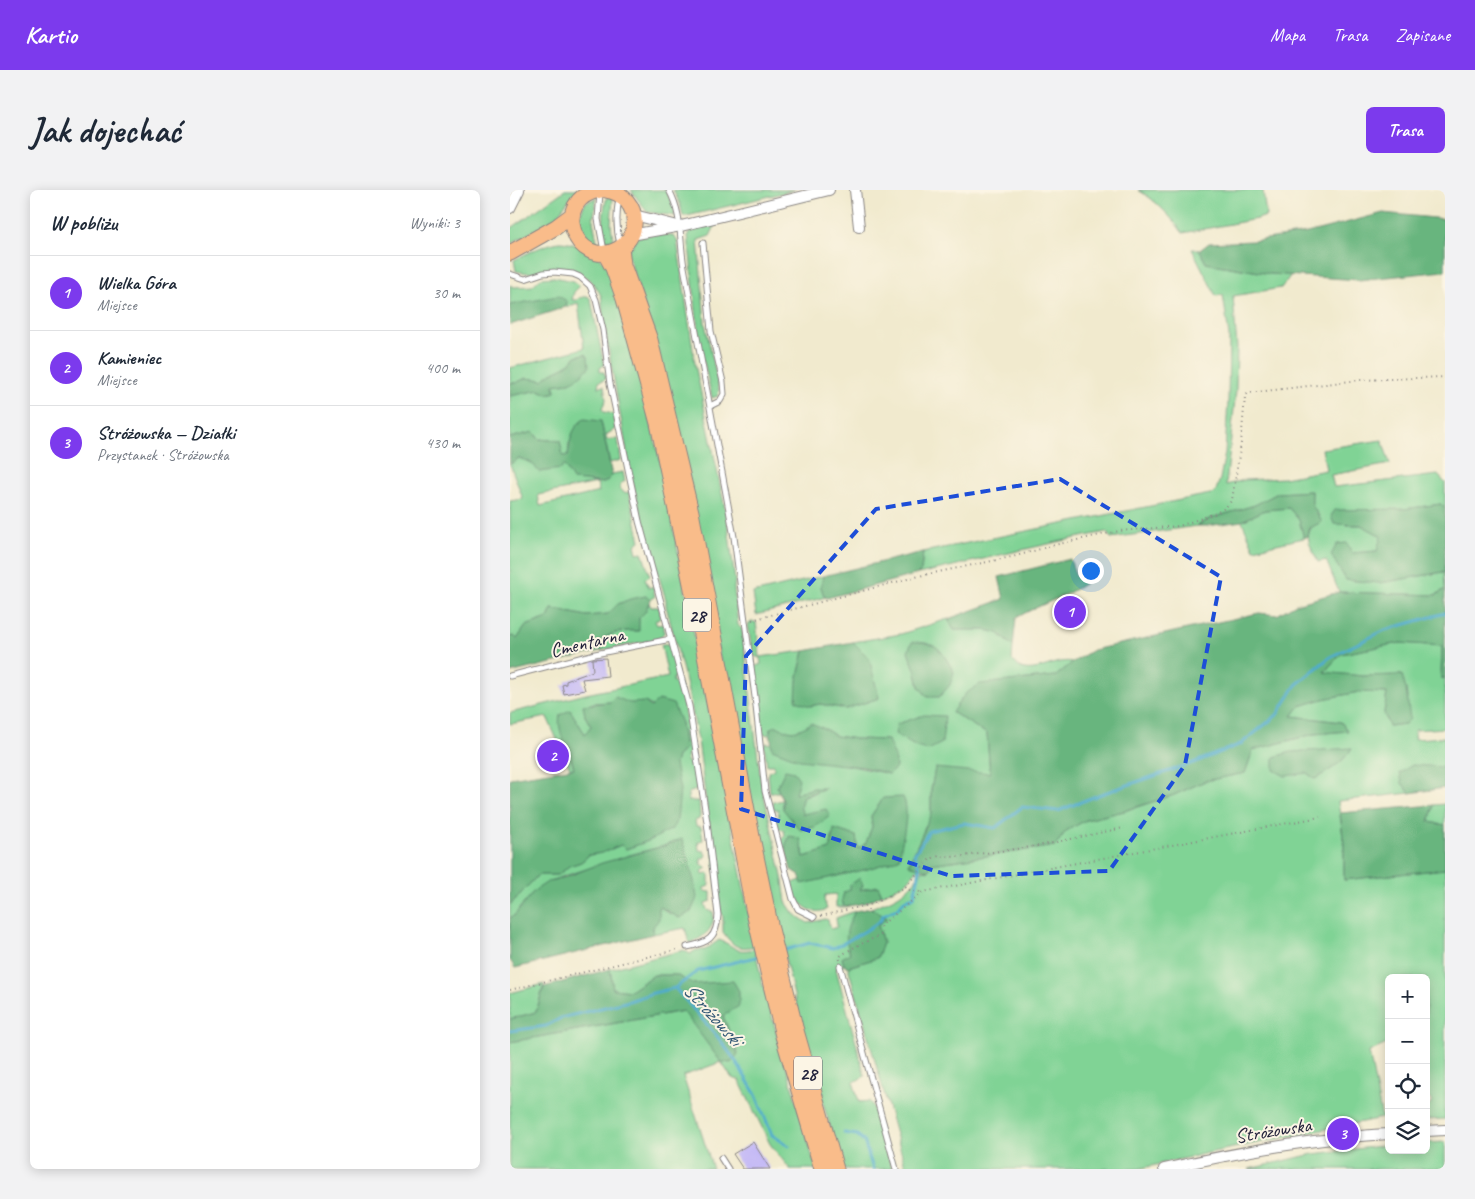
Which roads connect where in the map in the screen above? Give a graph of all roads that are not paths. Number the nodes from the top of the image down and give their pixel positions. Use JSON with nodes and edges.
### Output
{"nodes":[{"id":1,"x":519,"y":190,"type":"edge"},
{"id":2,"x":600,"y":190,"type":"edge"},
{"id":3,"x":669,"y":190,"type":"edge"},
{"id":4,"x":829,"y":190,"type":"edge"},
{"id":5,"x":855,"y":190,"type":"edge"},
{"id":6,"x":615,"y":192,"type":"edge"},
{"id":7,"x":510,"y":208,"type":"edge"},
{"id":8,"x":572,"y":215,"type":"junction"},
{"id":9,"x":634,"y":215,"type":"junction"},
{"id":10,"x":679,"y":226,"type":"junction"},
{"id":11,"x":859,"y":226,"type":"dead end"},
{"id":12,"x":631,"y":235,"type":"junction"},
{"id":13,"x":577,"y":239,"type":"junction"},
{"id":14,"x":702,"y":243,"type":"dead end"},
{"id":15,"x":525,"y":246,"type":"junction"},
{"id":16,"x":621,"y":247,"type":"junction"},
{"id":17,"x":510,"y":253,"type":"edge"},
{"id":18,"x":605,"y":253,"type":"junction"},
{"id":19,"x":510,"y":274,"type":"edge"},
{"id":20,"x":710,"y":406,"type":"junction"},
{"id":21,"x":671,"y":639,"type":"junction"},
{"id":22,"x":510,"y":676,"type":"edge"},
{"id":23,"x":814,"y":918,"type":"road end"},
{"id":24,"x":765,"y":931,"type":"junction"},
{"id":25,"x":687,"y":947,"type":"road end"},
{"id":26,"x":840,"y":966,"type":"road end"},
{"id":27,"x":776,"y":978,"type":"junction"},
{"id":28,"x":1445,"y":1130,"type":"edge"},
{"id":29,"x":1430,"y":1131,"type":"edge"},
{"id":30,"x":1385,"y":1134,"type":"edge"},
{"id":31,"x":721,"y":1158,"type":"dead end"},
{"id":32,"x":728,"y":1169,"type":"edge"},
{"id":33,"x":822,"y":1169,"type":"edge"},
{"id":34,"x":836,"y":1169,"type":"edge"},
{"id":35,"x":896,"y":1169,"type":"edge"},
{"id":36,"x":1164,"y":1169,"type":"edge"}],
"edges":[{"from":1,"to":7,"type":"street"},
{"from":2,"to":8,"type":"main road"},
{"from":2,"to":18,"type":"lane"},
{"from":3,"to":10,"type":"lane"},
{"from":4,"to":10,"type":"street"},
{"from":5,"to":11,"type":"street"},
{"from":6,"to":9,"type":"main road"},
{"from":6,"to":16,"type":"lane"},
{"from":8,"to":13,"type":"main road"},
{"from":8,"to":15,"type":"main road"},
{"from":9,"to":10,"type":"street"},
{"from":9,"to":12,"type":"main road"},
{"from":10,"to":12,"type":"street"},
{"from":10,"to":20,"type":"lane"},
{"from":12,"to":16,"type":"main road"},
{"from":13,"to":15,"type":"main road"},
{"from":13,"to":18,"type":"main road"},
{"from":14,"to":20,"type":"lane"},
{"from":15,"to":17,"type":"main road"},
{"from":16,"to":18,"type":"main road"},
{"from":16,"to":24,"type":"main road","number":"28"},
{"from":18,"to":24,"type":"main road","number":"28"},
{"from":19,"to":21,"type":"lane"},
{"from":20,"to":23,"type":"lane"},
{"from":21,"to":22,"type":"lane","name":"Cmentarna"},
{"from":21,"to":25,"type":"lane"},
{"from":24,"to":27,"type":"main road","number":"28"},
{"from":26,"to":35,"type":"lane"},
{"from":27,"to":33,"type":"main road","number":"28"},
{"from":27,"to":34,"type":"main road","number":"28"},
{"from":28,"to":29,"type":"street"},
{"from":30,"to":36,"type":"street","name":"Stróżowska"},
{"from":31,"to":32,"type":"lane"}]}
